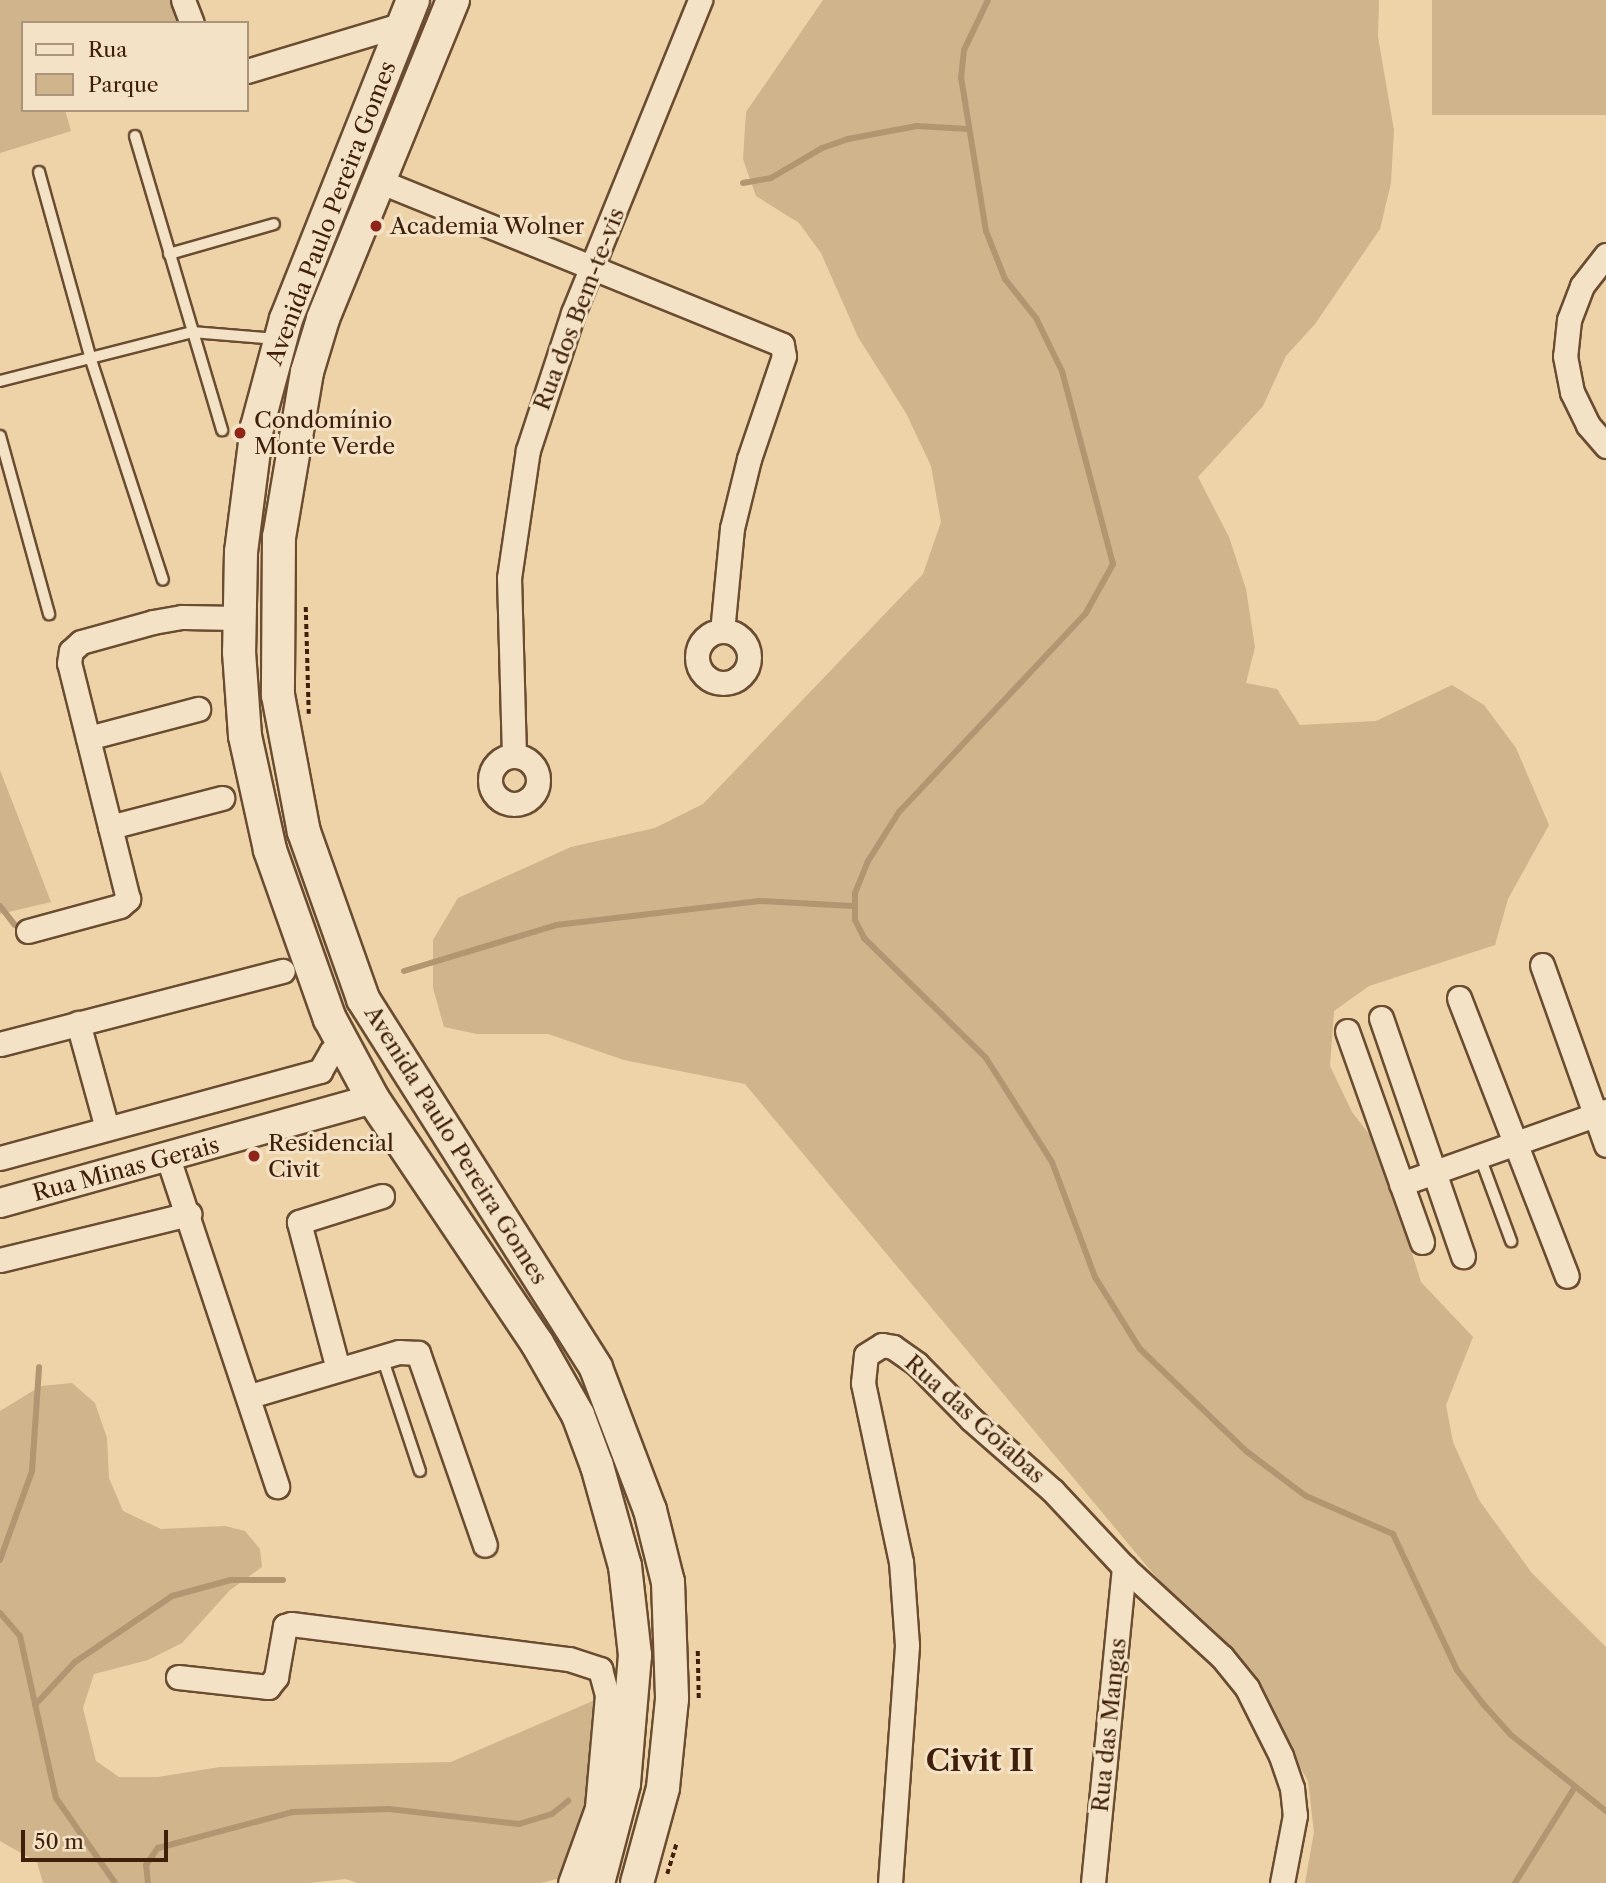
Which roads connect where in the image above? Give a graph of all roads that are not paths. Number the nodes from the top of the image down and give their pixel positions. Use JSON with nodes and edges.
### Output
{"nodes":[{"id":1,"x":183,"y":0,"type":"edge"},
{"id":2,"x":453,"y":0,"type":"edge"},
{"id":3,"x":700,"y":0,"type":"edge"},
{"id":4,"x":408,"y":12,"type":"edge"},
{"id":5,"x":190,"y":21,"type":"edge"},
{"id":6,"x":248,"y":71,"type":"edge"},
{"id":7,"x":135,"y":136,"type":"dead end"},
{"id":8,"x":38,"y":172,"type":"dead end"},
{"id":9,"x":379,"y":181,"type":"junction"},
{"id":10,"x":274,"y":224,"type":"dead end"},
{"id":11,"x":169,"y":254,"type":"junction"},
{"id":12,"x":1606,"y":255,"type":"edge"},
{"id":13,"x":592,"y":265,"type":"junction"},
{"id":14,"x":192,"y":331,"type":"junction"},
{"id":15,"x":280,"y":340,"type":"junction"},
{"id":16,"x":91,"y":360,"type":"junction"},
{"id":17,"x":0,"y":381,"type":"edge"},
{"id":18,"x":222,"y":430,"type":"dead end"},
{"id":19,"x":0,"y":436,"type":"edge"},
{"id":20,"x":1606,"y":446,"type":"edge"},
{"id":21,"x":163,"y":580,"type":"dead end"},
{"id":22,"x":49,"y":614,"type":"dead end"},
{"id":23,"x":239,"y":618,"type":"junction"},
{"id":24,"x":722,"y":631,"type":"dead end"},
{"id":25,"x":198,"y":709,"type":"dead end"},
{"id":26,"x":88,"y":738,"type":"junction"},
{"id":27,"x":514,"y":756,"type":"dead end"},
{"id":28,"x":222,"y":798,"type":"dead end"},
{"id":29,"x":110,"y":827,"type":"junction"},
{"id":30,"x":28,"y":931,"type":"dead end"},
{"id":31,"x":1542,"y":965,"type":"dead end"},
{"id":32,"x":284,"y":971,"type":"dead end"},
{"id":33,"x":1459,"y":998,"type":"dead end"},
{"id":34,"x":1381,"y":1018,"type":"dead end"},
{"id":35,"x":78,"y":1023,"type":"junction"},
{"id":36,"x":1348,"y":1031,"type":"dead end"},
{"id":37,"x":0,"y":1044,"type":"edge"},
{"id":38,"x":343,"y":1045,"type":"junction"},
{"id":39,"x":373,"y":1099,"type":"junction"},
{"id":40,"x":1601,"y":1113,"type":"edge"},
{"id":41,"x":107,"y":1128,"type":"junction"},
{"id":42,"x":1606,"y":1144,"type":"edge"},
{"id":43,"x":1515,"y":1145,"type":"junction"},
{"id":44,"x":1480,"y":1157,"type":"junction"},
{"id":45,"x":0,"y":1158,"type":"edge"},
{"id":46,"x":169,"y":1158,"type":"junction"},
{"id":47,"x":1434,"y":1174,"type":"junction"},
{"id":48,"x":1401,"y":1184,"type":"junction"},
{"id":49,"x":382,"y":1196,"type":"dead end"},
{"id":50,"x":0,"y":1203,"type":"edge"},
{"id":51,"x":189,"y":1214,"type":"junction"},
{"id":52,"x":1511,"y":1241,"type":"dead end"},
{"id":53,"x":1422,"y":1242,"type":"dead end"},
{"id":54,"x":1463,"y":1256,"type":"dead end"},
{"id":55,"x":0,"y":1260,"type":"edge"},
{"id":56,"x":1567,"y":1276,"type":"dead end"},
{"id":57,"x":382,"y":1357,"type":"junction"},
{"id":58,"x":338,"y":1369,"type":"junction"},
{"id":59,"x":250,"y":1396,"type":"junction"},
{"id":60,"x":420,"y":1471,"type":"dead end"},
{"id":61,"x":277,"y":1486,"type":"dead end"},
{"id":62,"x":485,"y":1545,"type":"dead end"},
{"id":63,"x":1124,"y":1567,"type":"junction"},
{"id":64,"x":178,"y":1677,"type":"dead end"},
{"id":65,"x":570,"y":1883,"type":"edge"},
{"id":66,"x":598,"y":1883,"type":"edge"},
{"id":67,"x":637,"y":1883,"type":"edge"},
{"id":68,"x":890,"y":1883,"type":"edge"},
{"id":69,"x":1093,"y":1883,"type":"edge"},
{"id":70,"x":1282,"y":1883,"type":"edge"}],
"edges":[{"from":1,"to":5,"type":"street"},
{"from":2,"to":9,"type":"main road","name":"Avenida Paulo Pereira Gomes"},
{"from":3,"to":13,"type":"street","name":"Rua dos Bem-te-vis"},
{"from":4,"to":6,"type":"street"},
{"from":4,"to":15,"type":"main road","name":"Avenida Paulo Pereira Gomes"},
{"from":7,"to":11,"type":"lane"},
{"from":8,"to":16,"type":"lane"},
{"from":9,"to":13,"type":"street"},
{"from":9,"to":67,"type":"main road","name":"Avenida Paulo Pereira Gomes"},
{"from":10,"to":11,"type":"lane"},
{"from":11,"to":14,"type":"lane"},
{"from":12,"to":20,"type":"street"},
{"from":13,"to":24,"type":"street"},
{"from":13,"to":27,"type":"street","name":"Rua dos Bem-te-vis"},
{"from":14,"to":15,"type":"lane"},
{"from":14,"to":16,"type":"lane"},
{"from":14,"to":18,"type":"lane"},
{"from":15,"to":23,"type":"main road","name":"Avenida Paulo Pereira Gomes"},
{"from":16,"to":17,"type":"lane"},
{"from":16,"to":21,"type":"lane"},
{"from":19,"to":22,"type":"lane"},
{"from":23,"to":26,"type":"street"},
{"from":23,"to":38,"type":"main road","name":"Avenida Paulo Pereira Gomes"},
{"from":25,"to":26,"type":"street"},
{"from":26,"to":29,"type":"street"},
{"from":28,"to":29,"type":"street"},
{"from":29,"to":30,"type":"street"},
{"from":31,"to":40,"type":"street"},
{"from":32,"to":35,"type":"street"},
{"from":33,"to":43,"type":"street"},
{"from":34,"to":47,"type":"street"},
{"from":35,"to":37,"type":"street"},
{"from":35,"to":41,"type":"street"},
{"from":36,"to":48,"type":"street"},
{"from":38,"to":39,"type":"main road","name":"Avenida Paulo Pereira Gomes"},
{"from":38,"to":41,"type":"street"},
{"from":39,"to":46,"type":"street","name":"Rua Minas Gerais"},
{"from":39,"to":66,"type":"main road","name":"Avenida Paulo Pereira Gomes"},
{"from":40,"to":42,"type":"street"},
{"from":40,"to":43,"type":"street"},
{"from":41,"to":45,"type":"street"},
{"from":43,"to":44,"type":"street"},
{"from":43,"to":56,"type":"street"},
{"from":44,"to":47,"type":"street"},
{"from":44,"to":52,"type":"lane"},
{"from":46,"to":50,"type":"street","name":"Rua Minas Gerais"},
{"from":46,"to":51,"type":"street"},
{"from":47,"to":48,"type":"street"},
{"from":47,"to":54,"type":"street"},
{"from":48,"to":53,"type":"street"},
{"from":49,"to":58,"type":"street"},
{"from":51,"to":55,"type":"street"},
{"from":51,"to":59,"type":"street"},
{"from":57,"to":58,"type":"street"},
{"from":57,"to":60,"type":"lane"},
{"from":57,"to":62,"type":"street"},
{"from":58,"to":59,"type":"street"},
{"from":59,"to":61,"type":"street"},
{"from":63,"to":68,"type":"street","name":"Rua das Goiabas"},
{"from":63,"to":69,"type":"street","name":"Rua das Mangas"},
{"from":63,"to":70,"type":"street","name":"Rua das Goiabas"},
{"from":64,"to":65,"type":"street"}]}
